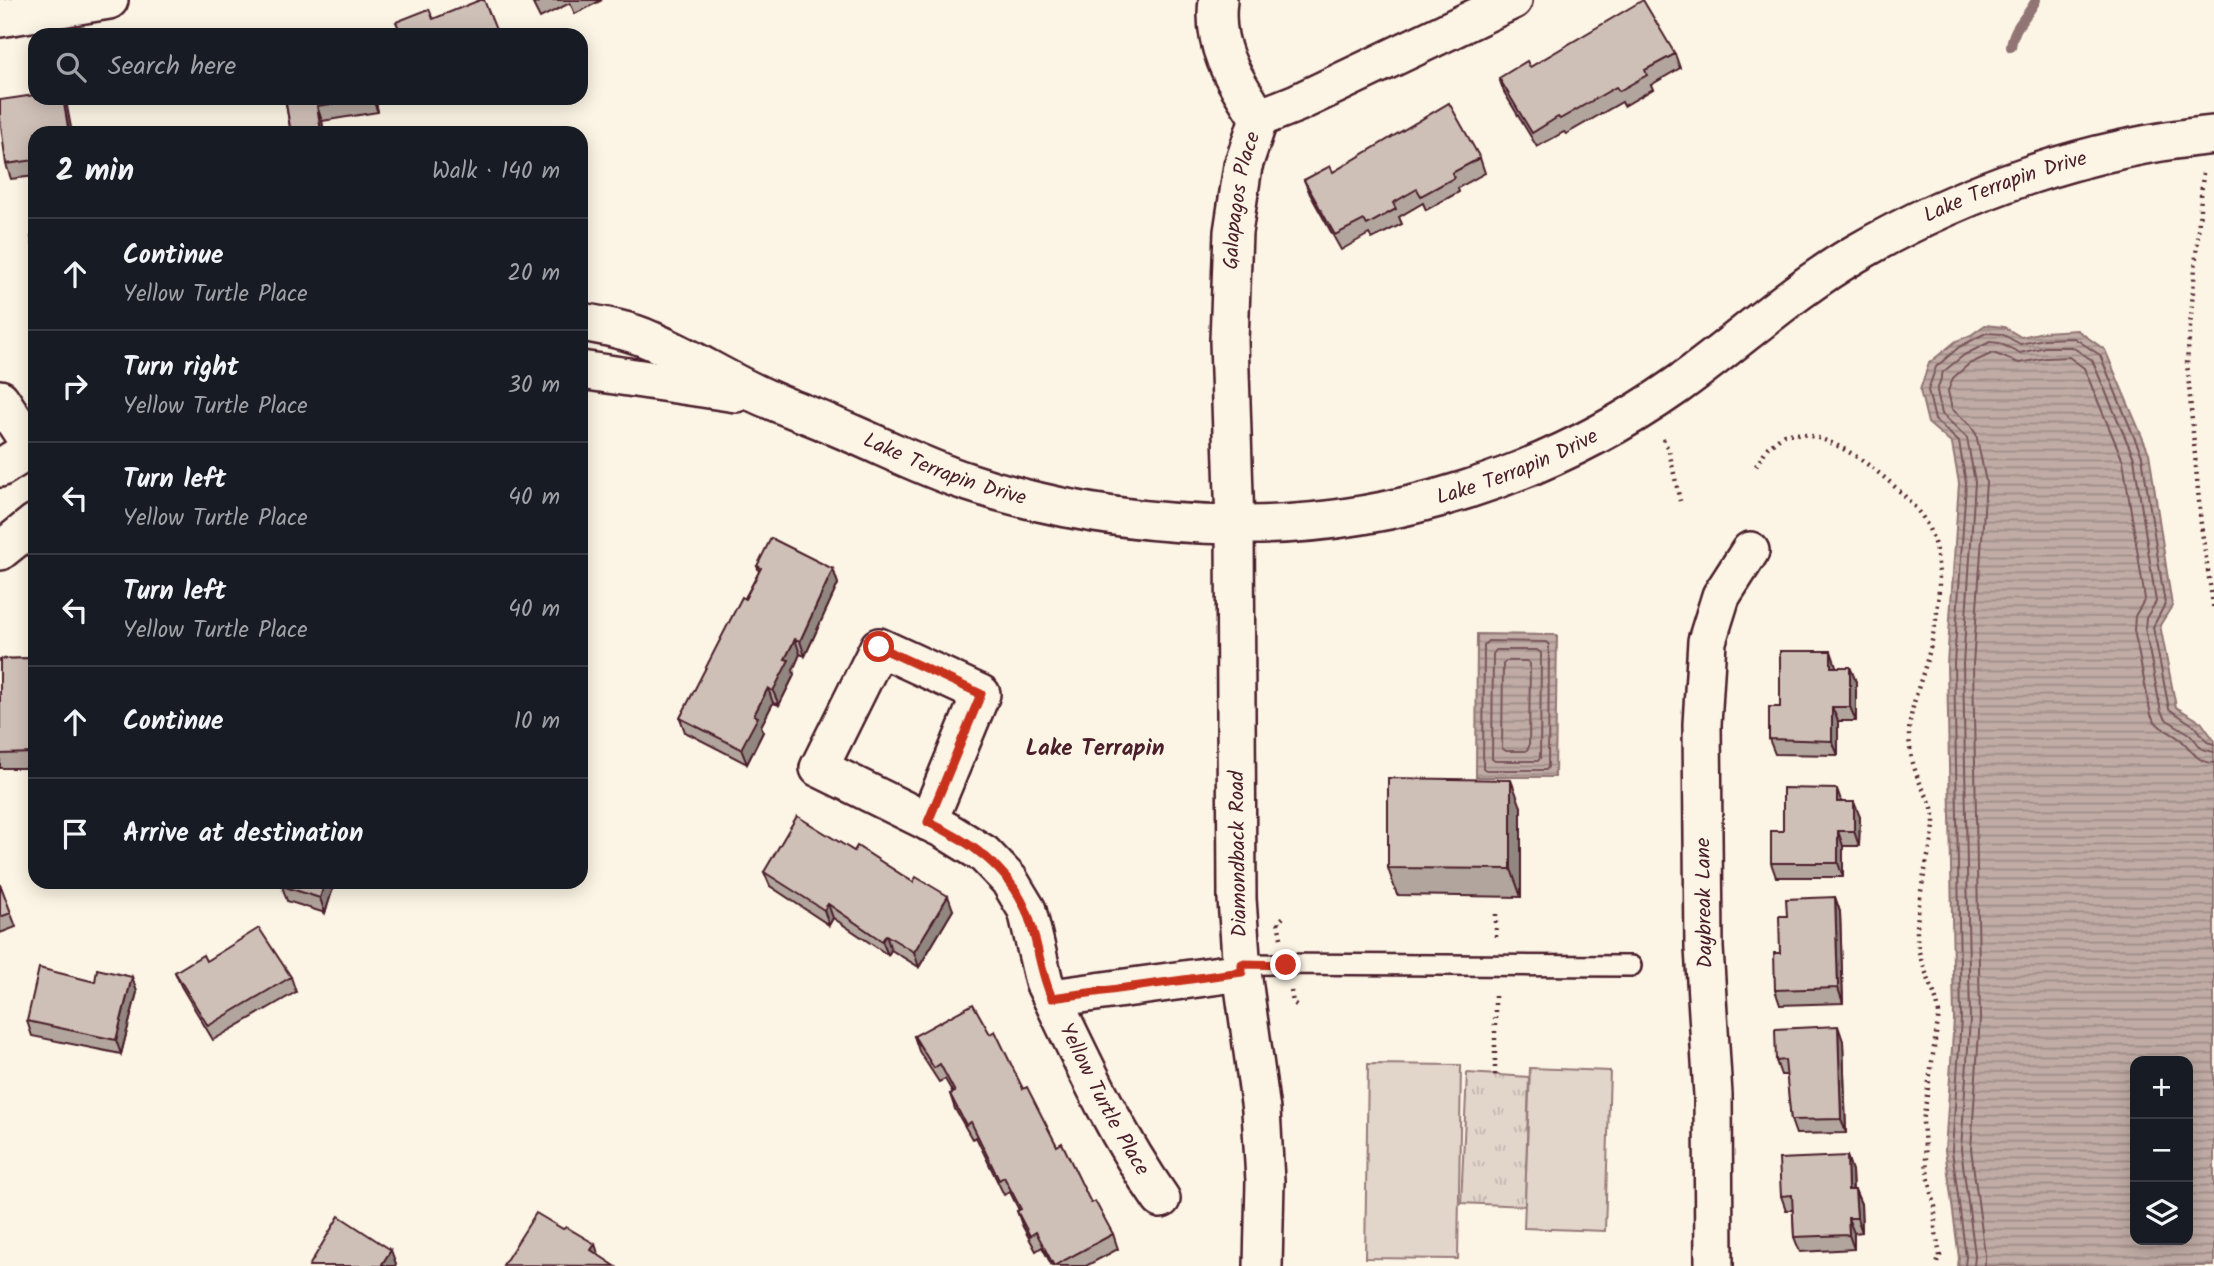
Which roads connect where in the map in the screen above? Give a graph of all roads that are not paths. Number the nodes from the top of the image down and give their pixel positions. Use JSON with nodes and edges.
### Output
{"nodes":[{"id":1,"x":109,"y":0,"type":"edge"},
{"id":2,"x":1218,"y":0,"type":"edge"},
{"id":3,"x":1513,"y":0,"type":"edge"},
{"id":4,"x":0,"y":18,"type":"edge"},
{"id":5,"x":1259,"y":118,"type":"junction"},
{"id":6,"x":2209,"y":151,"type":"edge"},
{"id":7,"x":588,"y":324,"type":"edge"},
{"id":8,"x":588,"y":371,"type":"edge"},
{"id":9,"x":764,"y":398,"type":"junction"},
{"id":10,"x":0,"y":399,"type":"edge"},
{"id":11,"x":28,"y":439,"type":"edge"},
{"id":12,"x":28,"y":452,"type":"edge"},
{"id":13,"x":0,"y":468,"type":"edge"},
{"id":14,"x":1235,"y":525,"type":"junction"},
{"id":15,"x":28,"y":529,"type":"edge"},
{"id":16,"x":0,"y":551,"type":"edge"},
{"id":17,"x":1750,"y":551,"type":"dead end"},
{"id":18,"x":928,"y":822,"type":"junction"},
{"id":19,"x":1631,"y":966,"type":"dead end"},
{"id":20,"x":1242,"y":968,"type":"junction"},
{"id":21,"x":1052,"y":998,"type":"junction"},
{"id":22,"x":1161,"y":1199,"type":"dead end"},
{"id":23,"x":1263,"y":1266,"type":"edge"},
{"id":24,"x":1714,"y":1266,"type":"edge"}],
"edges":[{"from":1,"to":4,"type":"street"},
{"from":2,"to":5,"type":"street"},
{"from":3,"to":5,"type":"street","name":"Galapagos Place"},
{"from":5,"to":14,"type":"street","name":"Galapagos Place"},
{"from":6,"to":14,"type":"street","name":"Lake Terrapin Drive"},
{"from":7,"to":9,"type":"street","name":"Lake Terrapin Drive"},
{"from":8,"to":9,"type":"street","name":"Lake Terrapin Drive"},
{"from":9,"to":14,"type":"street","name":"Lake Terrapin Drive"},
{"from":10,"to":11,"type":"street"},
{"from":12,"to":13,"type":"street"},
{"from":14,"to":20,"type":"street","name":"Diamondback Road"},
{"from":15,"to":16,"type":"street"},
{"from":17,"to":24,"type":"street","name":"Daybreak Lane"},
{"from":18,"to":18,"type":"street","name":"Yellow Turtle Place"},
{"from":18,"to":21,"type":"street","name":"Yellow Turtle Place"},
{"from":19,"to":20,"type":"lane"},
{"from":20,"to":21,"type":"street","name":"Yellow Turtle Place"},
{"from":20,"to":23,"type":"street","name":"Diamondback Road"},
{"from":21,"to":22,"type":"street","name":"Yellow Turtle Place"}]}
